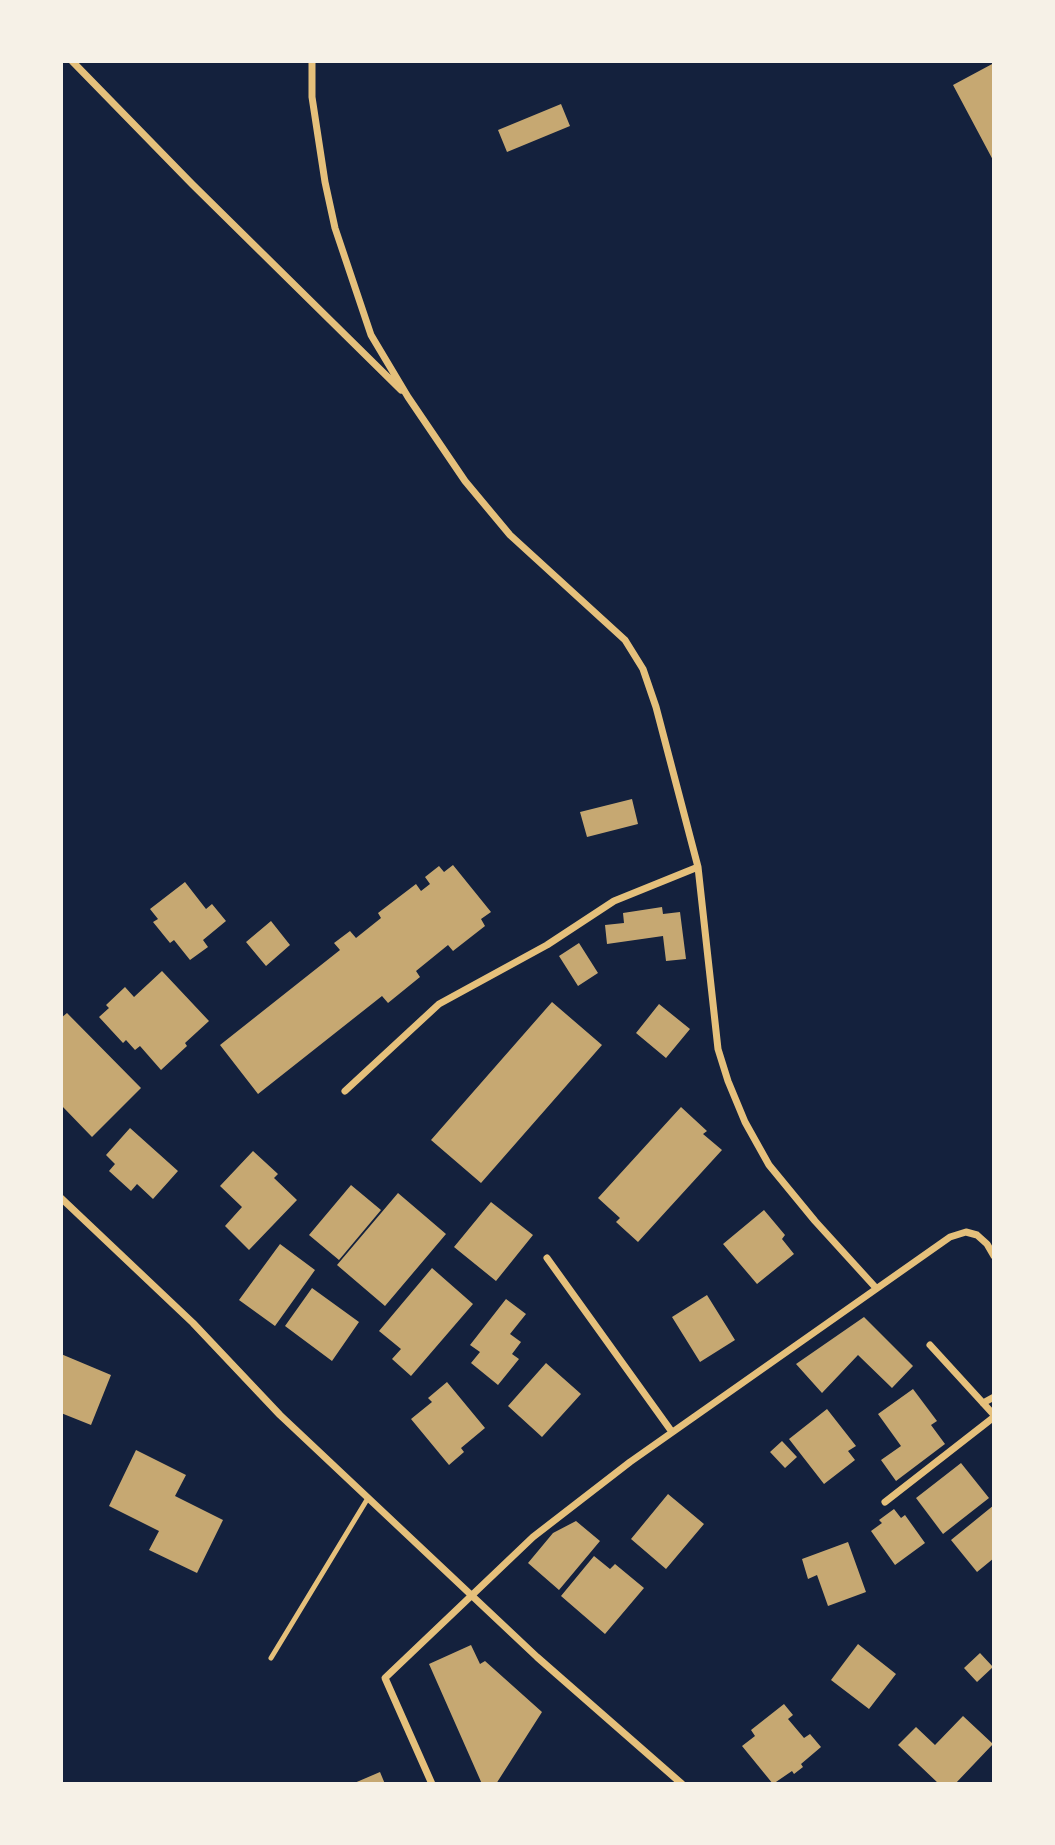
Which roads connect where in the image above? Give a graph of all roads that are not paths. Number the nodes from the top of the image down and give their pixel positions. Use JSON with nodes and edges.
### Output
{"nodes":[{"id":1,"x":72,"y":61,"type":"edge"},
{"id":2,"x":312,"y":61,"type":"edge"},
{"id":3,"x":408,"y":397,"type":"junction"},
{"id":4,"x":698,"y":867,"type":"junction"},
{"id":5,"x":345,"y":1091,"type":"dead end"},
{"id":6,"x":61,"y":1198,"type":"edge"},
{"id":7,"x":994,"y":1256,"type":"edge"},
{"id":8,"x":547,"y":1258,"type":"dead end"},
{"id":9,"x":876,"y":1288,"type":"junction"},
{"id":10,"x":930,"y":1345,"type":"dead end"},
{"id":11,"x":994,"y":1396,"type":"edge"},
{"id":12,"x":983,"y":1403,"type":"junction"},
{"id":13,"x":994,"y":1416,"type":"edge"},
{"id":14,"x":672,"y":1432,"type":"junction"},
{"id":15,"x":368,"y":1498,"type":"junction"},
{"id":16,"x":885,"y":1502,"type":"dead end"},
{"id":17,"x":472,"y":1596,"type":"junction"},
{"id":18,"x":271,"y":1658,"type":"dead end"},
{"id":19,"x":432,"y":1784,"type":"edge"},
{"id":20,"x":682,"y":1784,"type":"edge"}],
"edges":[{"from":1,"to":3,"type":"street"},
{"from":2,"to":3,"type":"street"},
{"from":3,"to":4,"type":"street"},
{"from":4,"to":5,"type":"street"},
{"from":4,"to":9,"type":"street"},
{"from":6,"to":15,"type":"street"},
{"from":7,"to":9,"type":"street"},
{"from":8,"to":14,"type":"street"},
{"from":9,"to":14,"type":"street"},
{"from":10,"to":12,"type":"street"},
{"from":11,"to":12,"type":"street"},
{"from":12,"to":13,"type":"street"},
{"from":13,"to":16,"type":"street"},
{"from":14,"to":17,"type":"street"},
{"from":15,"to":17,"type":"street"},
{"from":15,"to":18,"type":"lane"},
{"from":17,"to":19,"type":"street"},
{"from":17,"to":20,"type":"street"}]}
